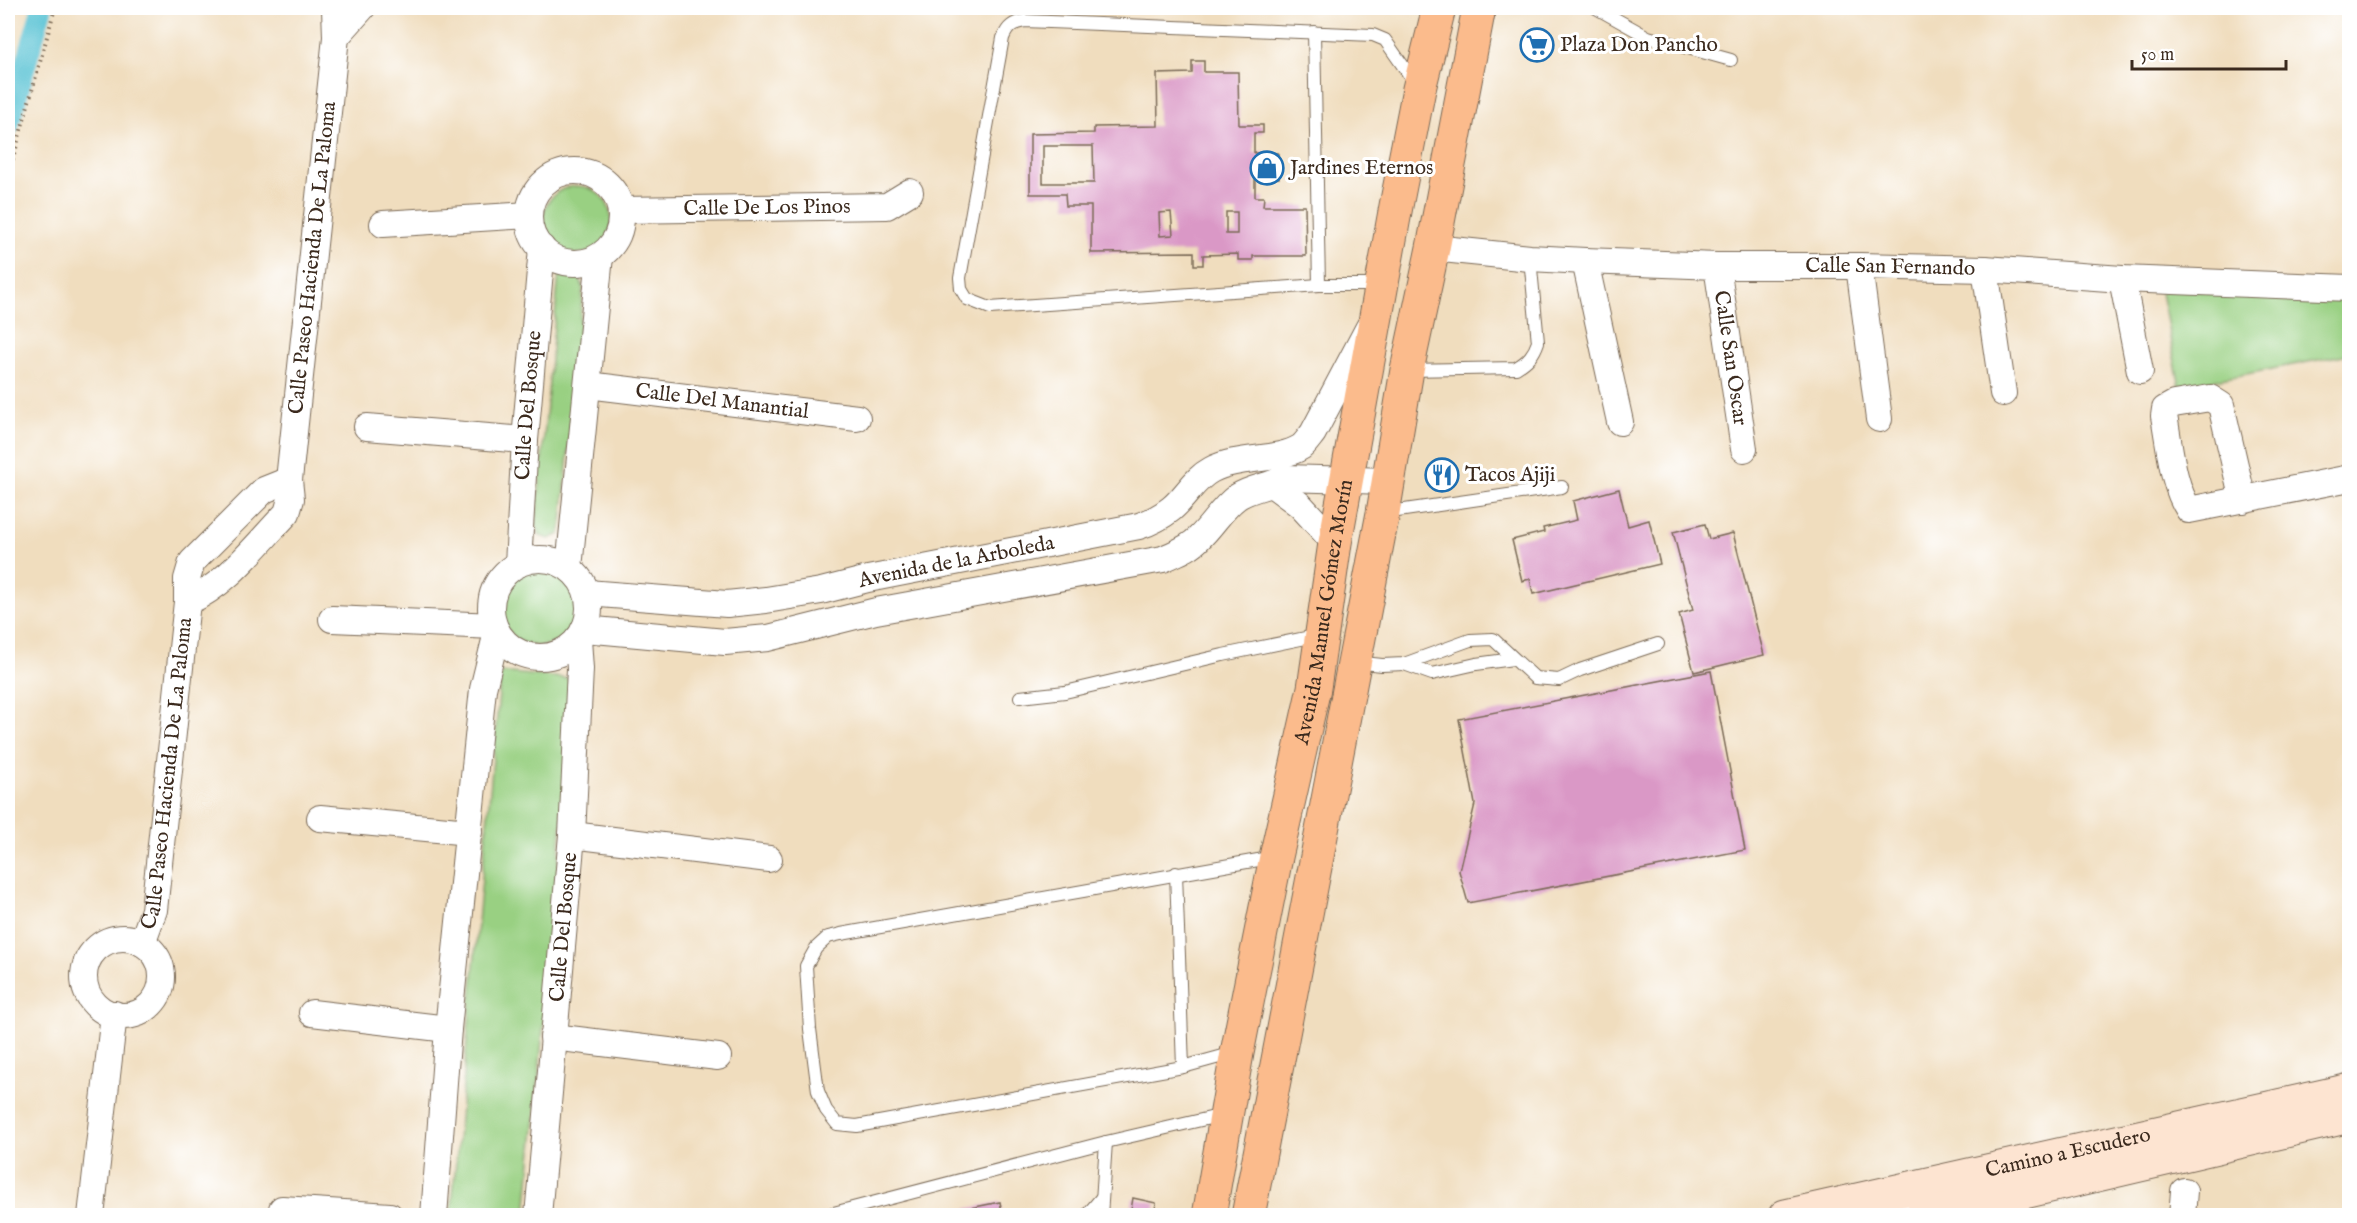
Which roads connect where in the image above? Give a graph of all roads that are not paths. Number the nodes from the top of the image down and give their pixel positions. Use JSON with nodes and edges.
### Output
{"nodes":[{"id":1,"x":334,"y":8,"type":"edge"},
{"id":2,"x":362,"y":8,"type":"edge"},
{"id":3,"x":1439,"y":8,"type":"edge"},
{"id":4,"x":1479,"y":8,"type":"edge"},
{"id":5,"x":1596,"y":8,"type":"edge"},
{"id":6,"x":1314,"y":32,"type":"junction"},
{"id":7,"x":336,"y":37,"type":"junction"},
{"id":8,"x":1731,"y":60,"type":"dead end"},
{"id":9,"x":1419,"y":89,"type":"junction"},
{"id":10,"x":910,"y":192,"type":"dead end"},
{"id":11,"x":621,"y":210,"type":"junction"},
{"id":12,"x":529,"y":215,"type":"junction"},
{"id":13,"x":383,"y":224,"type":"dead end"},
{"id":14,"x":542,"y":248,"type":"junction"},
{"id":15,"x":1433,"y":248,"type":"junction"},
{"id":16,"x":600,"y":255,"type":"junction"},
{"id":17,"x":1530,"y":258,"type":"junction"},
{"id":18,"x":1585,"y":261,"type":"junction"},
{"id":19,"x":1717,"y":266,"type":"junction"},
{"id":20,"x":1859,"y":266,"type":"junction"},
{"id":21,"x":1985,"y":269,"type":"junction"},
{"id":22,"x":2122,"y":279,"type":"junction"},
{"id":23,"x":1320,"y":285,"type":"junction"},
{"id":24,"x":2348,"y":288,"type":"edge"},
{"id":25,"x":1378,"y":300,"type":"junction"},
{"id":26,"x":1407,"y":370,"type":"junction"},
{"id":27,"x":2140,"y":371,"type":"dead end"},
{"id":28,"x":588,"y":386,"type":"junction"},
{"id":29,"x":2003,"y":393,"type":"dead end"},
{"id":30,"x":857,"y":418,"type":"dead end"},
{"id":31,"x":1879,"y":419,"type":"dead end"},
{"id":32,"x":1620,"y":422,"type":"dead end"},
{"id":33,"x":367,"y":427,"type":"dead end"},
{"id":34,"x":525,"y":441,"type":"junction"},
{"id":35,"x":1303,"y":446,"type":"junction"},
{"id":36,"x":1744,"y":449,"type":"dead end"},
{"id":37,"x":2349,"y":478,"type":"edge"},
{"id":38,"x":289,"y":480,"type":"junction"},
{"id":39,"x":1346,"y":481,"type":"junction"},
{"id":40,"x":1388,"y":481,"type":"junction"},
{"id":41,"x":1279,"y":482,"type":"junction"},
{"id":42,"x":1562,"y":488,"type":"dead end"},
{"id":43,"x":2243,"y":500,"type":"dead end"},
{"id":44,"x":1383,"y":513,"type":"junction"},
{"id":45,"x":1103,"y":533,"type":"junction"},
{"id":46,"x":1335,"y":543,"type":"junction"},
{"id":47,"x":518,"y":564,"type":"junction"},
{"id":48,"x":569,"y":568,"type":"junction"},
{"id":49,"x":1110,"y":568,"type":"junction"},
{"id":50,"x":842,"y":587,"type":"junction"},
{"id":51,"x":587,"y":593,"type":"junction"},
{"id":52,"x":187,"y":602,"type":"junction"},
{"id":53,"x":332,"y":619,"type":"dead end"},
{"id":54,"x":846,"y":620,"type":"junction"},
{"id":55,"x":495,"y":629,"type":"junction"},
{"id":56,"x":581,"y":634,"type":"junction"},
{"id":57,"x":1322,"y":634,"type":"junction"},
{"id":58,"x":1658,"y":644,"type":"dead end"},
{"id":59,"x":1513,"y":659,"type":"junction"},
{"id":60,"x":1354,"y":662,"type":"junction"},
{"id":61,"x":1404,"y":664,"type":"junction"},
{"id":62,"x":1020,"y":697,"type":"dead end"},
{"id":63,"x":320,"y":818,"type":"dead end"},
{"id":64,"x":468,"y":832,"type":"junction"},
{"id":65,"x":572,"y":835,"type":"junction"},
{"id":66,"x":1276,"y":856,"type":"junction"},
{"id":67,"x":769,"y":859,"type":"dead end"},
{"id":68,"x":1176,"y":873,"type":"junction"},
{"id":69,"x":142,"y":943,"type":"junction"},
{"id":70,"x":312,"y":1013,"type":"dead end"},
{"id":71,"x":114,"y":1014,"type":"junction"},
{"id":72,"x":448,"y":1029,"type":"junction"},
{"id":73,"x":553,"y":1037,"type":"junction"},
{"id":74,"x":1237,"y":1053,"type":"junction"},
{"id":75,"x":718,"y":1057,"type":"dead end"},
{"id":76,"x":1183,"y":1067,"type":"junction"},
{"id":77,"x":2349,"y":1090,"type":"edge"},
{"id":78,"x":1227,"y":1114,"type":"junction"},
{"id":79,"x":2349,"y":1116,"type":"edge"},
{"id":80,"x":1106,"y":1142,"type":"junction"},
{"id":81,"x":1102,"y":1197,"type":"junction"},
{"id":82,"x":1917,"y":1206,"type":"edge"},
{"id":83,"x":282,"y":1209,"type":"dead end"},
{"id":84,"x":860,"y":1211,"type":"edge"},
{"id":85,"x":91,"y":1215,"type":"edge"},
{"id":86,"x":390,"y":1215,"type":"edge"},
{"id":87,"x":434,"y":1215,"type":"edge"},
{"id":88,"x":538,"y":1215,"type":"edge"},
{"id":89,"x":822,"y":1215,"type":"edge"},
{"id":90,"x":1086,"y":1215,"type":"edge"},
{"id":91,"x":1101,"y":1215,"type":"edge"},
{"id":92,"x":1209,"y":1215,"type":"edge"},
{"id":93,"x":1248,"y":1215,"type":"edge"},
{"id":94,"x":1785,"y":1215,"type":"edge"}],
"edges":[{"from":1,"to":7,"type":"street","name":"Calle Paseo Hacienda De La Paloma"},
{"from":2,"to":7,"type":"street"},
{"from":3,"to":9,"type":"main road","name":"Avenida Manuel Gómez Morín"},
{"from":4,"to":15,"type":"main road","name":"Avenida Manuel Gómez Morín"},
{"from":5,"to":8,"type":"lane"},
{"from":6,"to":9,"type":"lane"},
{"from":6,"to":23,"type":"lane"},
{"from":6,"to":23,"type":"lane"},
{"from":7,"to":38,"type":"street","name":"Calle Paseo Hacienda De La Paloma"},
{"from":9,"to":25,"type":"main road","name":"Avenida Manuel Gómez Morín"},
{"from":10,"to":11,"type":"street","name":"Calle De Los Pinos"},
{"from":11,"to":12,"type":"street"},
{"from":11,"to":16,"type":"street"},
{"from":12,"to":13,"type":"street"},
{"from":12,"to":14,"type":"street"},
{"from":14,"to":16,"type":"street"},
{"from":14,"to":34,"type":"street","name":"Calle Del Bosque"},
{"from":15,"to":17,"type":"street","name":"Calle San Fernando"},
{"from":15,"to":26,"type":"main road","name":"Avenida Manuel Gómez Morín"},
{"from":16,"to":28,"type":"street"},
{"from":17,"to":18,"type":"street","name":"Calle San Fernando"},
{"from":17,"to":26,"type":"lane"},
{"from":18,"to":19,"type":"street","name":"Calle San Fernando"},
{"from":18,"to":32,"type":"street"},
{"from":19,"to":20,"type":"street","name":"Calle San Fernando"},
{"from":19,"to":36,"type":"street","name":"Calle San Oscar"},
{"from":20,"to":21,"type":"street","name":"Calle San Fernando"},
{"from":20,"to":31,"type":"street"},
{"from":21,"to":22,"type":"street","name":"Calle San Fernando"},
{"from":21,"to":29,"type":"street"},
{"from":22,"to":24,"type":"street","name":"Calle San Fernando"},
{"from":22,"to":27,"type":"street"},
{"from":23,"to":25,"type":"lane"},
{"from":25,"to":35,"type":"street"},
{"from":25,"to":39,"type":"main road","name":"Avenida Manuel Gómez Morín"},
{"from":26,"to":40,"type":"main road","name":"Avenida Manuel Gómez Morín"},
{"from":28,"to":30,"type":"street","name":"Calle Del Manantial"},
{"from":28,"to":48,"type":"street"},
{"from":33,"to":34,"type":"street"},
{"from":34,"to":47,"type":"street","name":"Calle Del Bosque"},
{"from":35,"to":41,"type":"street"},
{"from":35,"to":45,"type":"street","name":"Avenida de la Arboleda"},
{"from":37,"to":43,"type":"street"},
{"from":38,"to":52,"type":"street","name":"Calle Paseo Hacienda De La Paloma"},
{"from":38,"to":52,"type":"street","name":"Calle Paseo Hacienda De La Paloma"},
{"from":39,"to":40,"type":"street","name":"Avenida de la Arboleda"},
{"from":39,"to":41,"type":"street","name":"Avenida de la Arboleda"},
{"from":39,"to":46,"type":"main road","name":"Avenida Manuel Gómez Morín"},
{"from":40,"to":44,"type":"main road","name":"Avenida Manuel Gómez Morín"},
{"from":41,"to":46,"type":"street"},
{"from":41,"to":49,"type":"street","name":"Avenida de la Arboleda"},
{"from":42,"to":44,"type":"lane"},
{"from":44,"to":60,"type":"main road","name":"Avenida Manuel Gómez Morín"},
{"from":45,"to":49,"type":"street"},
{"from":45,"to":50,"type":"street","name":"Avenida de la Arboleda"},
{"from":46,"to":57,"type":"main road","name":"Avenida Manuel Gómez Morín"},
{"from":47,"to":48,"type":"street"},
{"from":47,"to":55,"type":"street"},
{"from":48,"to":51,"type":"street"},
{"from":49,"to":54,"type":"street","name":"Avenida de la Arboleda"},
{"from":50,"to":51,"type":"street","name":"Avenida de la Arboleda"},
{"from":50,"to":54,"type":"street"},
{"from":51,"to":56,"type":"street"},
{"from":52,"to":69,"type":"street","name":"Calle Paseo Hacienda De La Paloma"},
{"from":53,"to":55,"type":"street"},
{"from":54,"to":56,"type":"street","name":"Avenida de la Arboleda"},
{"from":55,"to":56,"type":"street"},
{"from":55,"to":64,"type":"street"},
{"from":56,"to":65,"type":"street","name":"Calle Del Bosque"},
{"from":57,"to":62,"type":"lane"},
{"from":57,"to":66,"type":"main road","name":"Avenida Manuel Gómez Morín"},
{"from":58,"to":59,"type":"lane"},
{"from":59,"to":61,"type":"lane"},
{"from":59,"to":61,"type":"lane"},
{"from":60,"to":61,"type":"lane"},
{"from":60,"to":93,"type":"main road","name":"Avenida Manuel Gómez Morín"},
{"from":63,"to":64,"type":"street"},
{"from":64,"to":72,"type":"street"},
{"from":65,"to":67,"type":"street"},
{"from":65,"to":73,"type":"street","name":"Calle Del Bosque"},
{"from":66,"to":68,"type":"lane"},
{"from":66,"to":74,"type":"main road","name":"Avenida Manuel Gómez Morín"},
{"from":68,"to":76,"type":"lane"},
{"from":68,"to":76,"type":"lane"},
{"from":69,"to":71,"type":"street"},
{"from":69,"to":71,"type":"street"},
{"from":70,"to":72,"type":"street"},
{"from":71,"to":85,"type":"street"},
{"from":72,"to":87,"type":"street"},
{"from":73,"to":75,"type":"street"},
{"from":73,"to":88,"type":"street","name":"Calle Del Bosque"},
{"from":74,"to":76,"type":"lane"},
{"from":74,"to":78,"type":"main road","name":"Avenida Manuel Gómez Morín"},
{"from":77,"to":82,"type":"street","name":"Camino a Escudero"},
{"from":78,"to":80,"type":"lane"},
{"from":78,"to":92,"type":"main road","name":"Avenida Manuel Gómez Morín"},
{"from":79,"to":82,"type":"street","name":"Camino a Escudero"},
{"from":80,"to":81,"type":"lane"},
{"from":80,"to":84,"type":"lane"},
{"from":81,"to":90,"type":"lane"},
{"from":81,"to":91,"type":"lane"},
{"from":82,"to":94,"type":"street","name":"Camino a Escudero"},
{"from":83,"to":86,"type":"street"},
{"from":84,"to":89,"type":"lane"}]}
